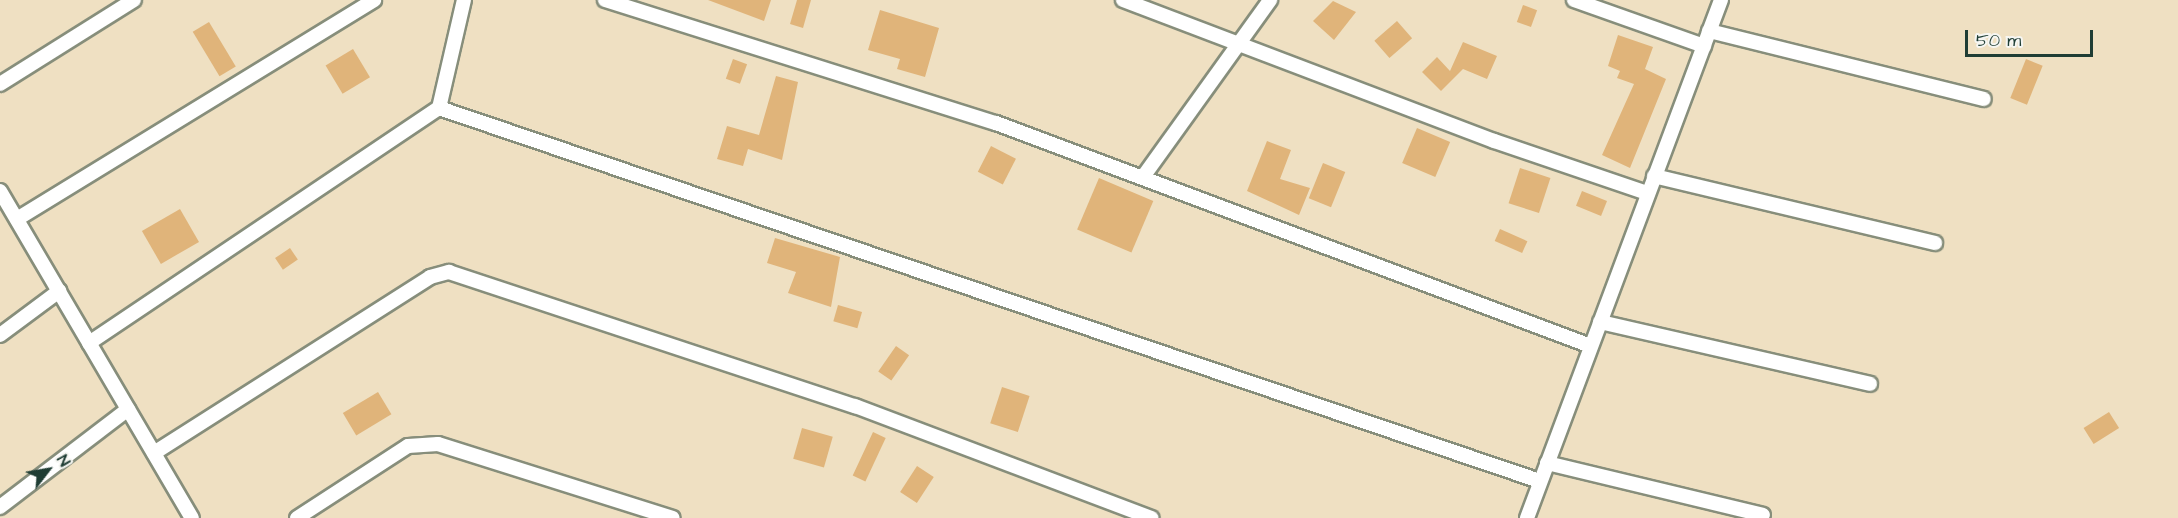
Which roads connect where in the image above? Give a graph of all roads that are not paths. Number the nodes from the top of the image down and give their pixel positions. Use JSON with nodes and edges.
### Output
{"nodes":[{"id":1,"x":134,"y":0,"type":"edge"},
{"id":2,"x":374,"y":0,"type":"edge"},
{"id":3,"x":464,"y":0,"type":"edge"},
{"id":4,"x":605,"y":0,"type":"edge"},
{"id":5,"x":1124,"y":0,"type":"edge"},
{"id":6,"x":1270,"y":0,"type":"edge"},
{"id":7,"x":1574,"y":0,"type":"edge"},
{"id":8,"x":1721,"y":0,"type":"edge"},
{"id":9,"x":1709,"y":31,"type":"junction"},
{"id":10,"x":1237,"y":43,"type":"junction"},
{"id":11,"x":1704,"y":46,"type":"junction"},
{"id":12,"x":0,"y":84,"type":"edge"},
{"id":13,"x":1984,"y":99,"type":"dead end"},
{"id":14,"x":440,"y":108,"type":"junction"},
{"id":15,"x":1654,"y":176,"type":"junction"},
{"id":16,"x":1143,"y":177,"type":"junction"},
{"id":17,"x":0,"y":191,"type":"edge"},
{"id":18,"x":1647,"y":193,"type":"junction"},
{"id":19,"x":17,"y":219,"type":"junction"},
{"id":20,"x":1935,"y":243,"type":"dead end"},
{"id":21,"x":59,"y":291,"type":"junction"},
{"id":22,"x":1600,"y":322,"type":"junction"},
{"id":23,"x":0,"y":335,"type":"edge"},
{"id":24,"x":89,"y":343,"type":"junction"},
{"id":25,"x":1591,"y":346,"type":"junction"},
{"id":26,"x":1870,"y":384,"type":"dead end"},
{"id":27,"x":128,"y":409,"type":"junction"},
{"id":28,"x":154,"y":453,"type":"junction"},
{"id":29,"x":1547,"y":463,"type":"junction"},
{"id":30,"x":1540,"y":481,"type":"junction"},
{"id":31,"x":0,"y":507,"type":"edge"},
{"id":32,"x":1763,"y":515,"type":"dead end"},
{"id":33,"x":192,"y":518,"type":"edge"},
{"id":34,"x":297,"y":518,"type":"edge"},
{"id":35,"x":673,"y":518,"type":"edge"},
{"id":36,"x":1152,"y":518,"type":"edge"},
{"id":37,"x":1527,"y":518,"type":"edge"}],
"edges":[{"from":1,"to":12,"type":"street"},
{"from":2,"to":19,"type":"street"},
{"from":3,"to":14,"type":"street"},
{"from":4,"to":16,"type":"street"},
{"from":5,"to":10,"type":"street"},
{"from":6,"to":10,"type":"street"},
{"from":7,"to":11,"type":"street"},
{"from":8,"to":9,"type":"street"},
{"from":9,"to":11,"type":"street"},
{"from":9,"to":13,"type":"street"},
{"from":10,"to":16,"type":"street"},
{"from":10,"to":18,"type":"street"},
{"from":11,"to":15,"type":"street"},
{"from":14,"to":24,"type":"street"},
{"from":14,"to":30,"type":"street"},
{"from":15,"to":18,"type":"street"},
{"from":15,"to":20,"type":"street"},
{"from":16,"to":25,"type":"street"},
{"from":17,"to":19,"type":"street"},
{"from":18,"to":22,"type":"street"},
{"from":19,"to":21,"type":"street"},
{"from":21,"to":23,"type":"street"},
{"from":21,"to":24,"type":"street"},
{"from":22,"to":25,"type":"street"},
{"from":22,"to":26,"type":"street"},
{"from":24,"to":27,"type":"street"},
{"from":25,"to":29,"type":"street"},
{"from":27,"to":28,"type":"street"},
{"from":27,"to":31,"type":"street"},
{"from":28,"to":33,"type":"street"},
{"from":28,"to":36,"type":"street"},
{"from":29,"to":30,"type":"street"},
{"from":29,"to":32,"type":"street"},
{"from":30,"to":37,"type":"street"},
{"from":34,"to":35,"type":"street"}]}
